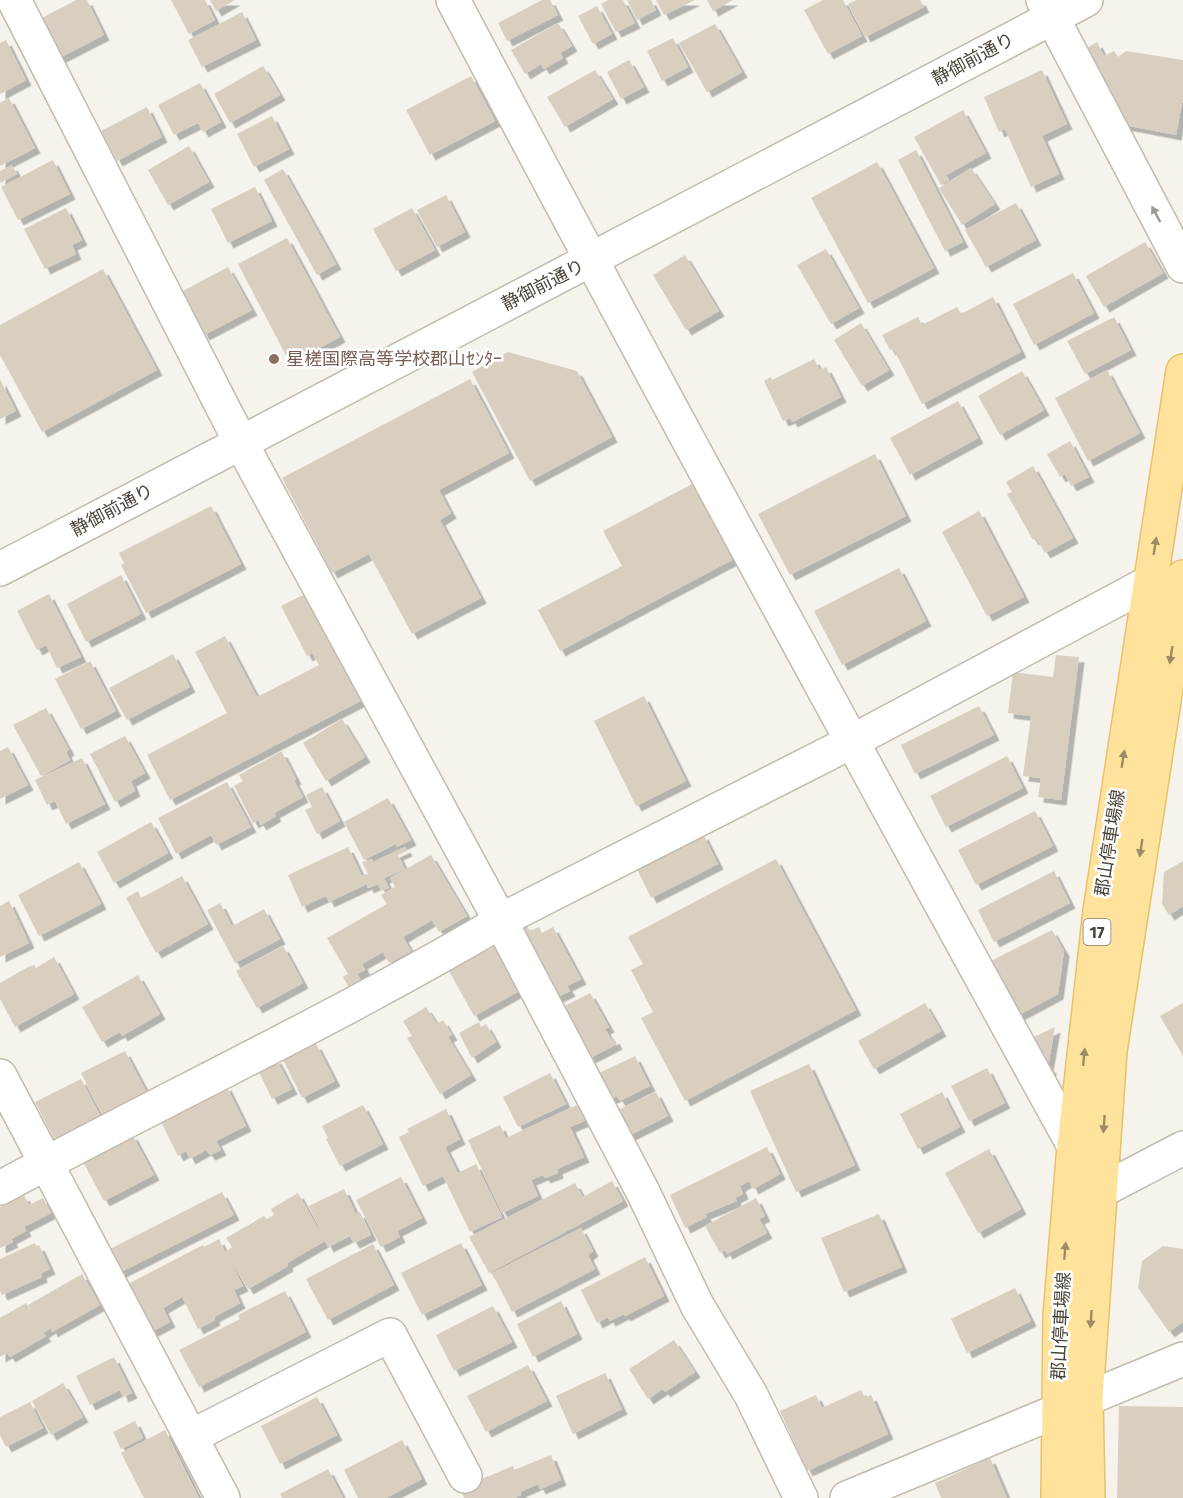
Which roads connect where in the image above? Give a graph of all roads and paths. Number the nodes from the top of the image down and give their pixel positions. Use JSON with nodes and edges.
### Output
{"nodes":[{"id":1,"x":453,"y":0,"type":"edge"},
{"id":2,"x":1086,"y":0,"type":"edge"},
{"id":3,"x":14,"y":4,"type":"edge"},
{"id":4,"x":1048,"y":8,"type":"edge"},
{"id":5,"x":591,"y":261,"type":"junction"},
{"id":6,"x":1183,"y":266,"type":"edge"},
{"id":7,"x":1183,"y":371,"type":"edge"},
{"id":8,"x":240,"y":443,"type":"junction"},
{"id":9,"x":0,"y":569,"type":"edge"},
{"id":10,"x":1183,"y":577,"type":"edge"},
{"id":11,"x":1150,"y":582,"type":"junction"},
{"id":12,"x":851,"y":742,"type":"junction"},
{"id":13,"x":501,"y":922,"type":"junction"},
{"id":14,"x":0,"y":1076,"type":"edge"},
{"id":15,"x":1074,"y":1146,"type":"junction"},
{"id":16,"x":1183,"y":1148,"type":"edge"},
{"id":17,"x":47,"y":1162,"type":"junction"},
{"id":18,"x":0,"y":1188,"type":"edge"},
{"id":19,"x":1099,"y":1192,"type":"junction"},
{"id":20,"x":1183,"y":1359,"type":"edge"},
{"id":21,"x":1072,"y":1404,"type":"junction"},
{"id":22,"x":192,"y":1436,"type":"junction"},
{"id":23,"x":465,"y":1476,"type":"dead end"},
{"id":24,"x":223,"y":1498,"type":"edge"},
{"id":25,"x":801,"y":1498,"type":"edge"},
{"id":26,"x":847,"y":1498,"type":"edge"},
{"id":27,"x":1058,"y":1498,"type":"edge"},
{"id":28,"x":1088,"y":1498,"type":"edge"}],
"edges":[{"from":1,"to":5,"type":"street"},
{"from":2,"to":4,"type":"street","name":"静御前通り"},
{"from":3,"to":8,"type":"street"},
{"from":4,"to":5,"type":"street","name":"静御前通り"},
{"from":6,"to":4,"type":"street","one_way":true},
{"from":5,"to":8,"type":"street","name":"静御前通り"},
{"from":5,"to":12,"type":"street"},
{"from":11,"to":7,"type":"main road","name":"郡山停車場線","number":"17","one_way":true},
{"from":8,"to":9,"type":"street","name":"静御前通り"},
{"from":8,"to":13,"type":"street"},
{"from":10,"to":19,"type":"main road","name":"郡山停車場線","number":"17","one_way":true},
{"from":11,"to":12,"type":"street"},
{"from":15,"to":11,"type":"main road","name":"郡山停車場線","number":"17","one_way":true},
{"from":12,"to":13,"type":"street"},
{"from":12,"to":15,"type":"street"},
{"from":13,"to":17,"type":"street"},
{"from":13,"to":25,"type":"street"},
{"from":14,"to":17,"type":"street"},
{"from":21,"to":15,"type":"main road","name":"郡山停車場線","number":"17","one_way":true},
{"from":16,"to":19,"type":"street"},
{"from":17,"to":18,"type":"street"},
{"from":17,"to":22,"type":"street"},
{"from":19,"to":21,"type":"main road","name":"郡山停車場線","number":"17","one_way":true},
{"from":20,"to":21,"type":"street"},
{"from":21,"to":26,"type":"street"},
{"from":21,"to":27,"type":"main road","name":"郡山停車場線","number":"17"},
{"from":21,"to":28,"type":"main road","name":"郡山停車場線","number":"17"},
{"from":22,"to":23,"type":"street"},
{"from":22,"to":24,"type":"street"}]}
